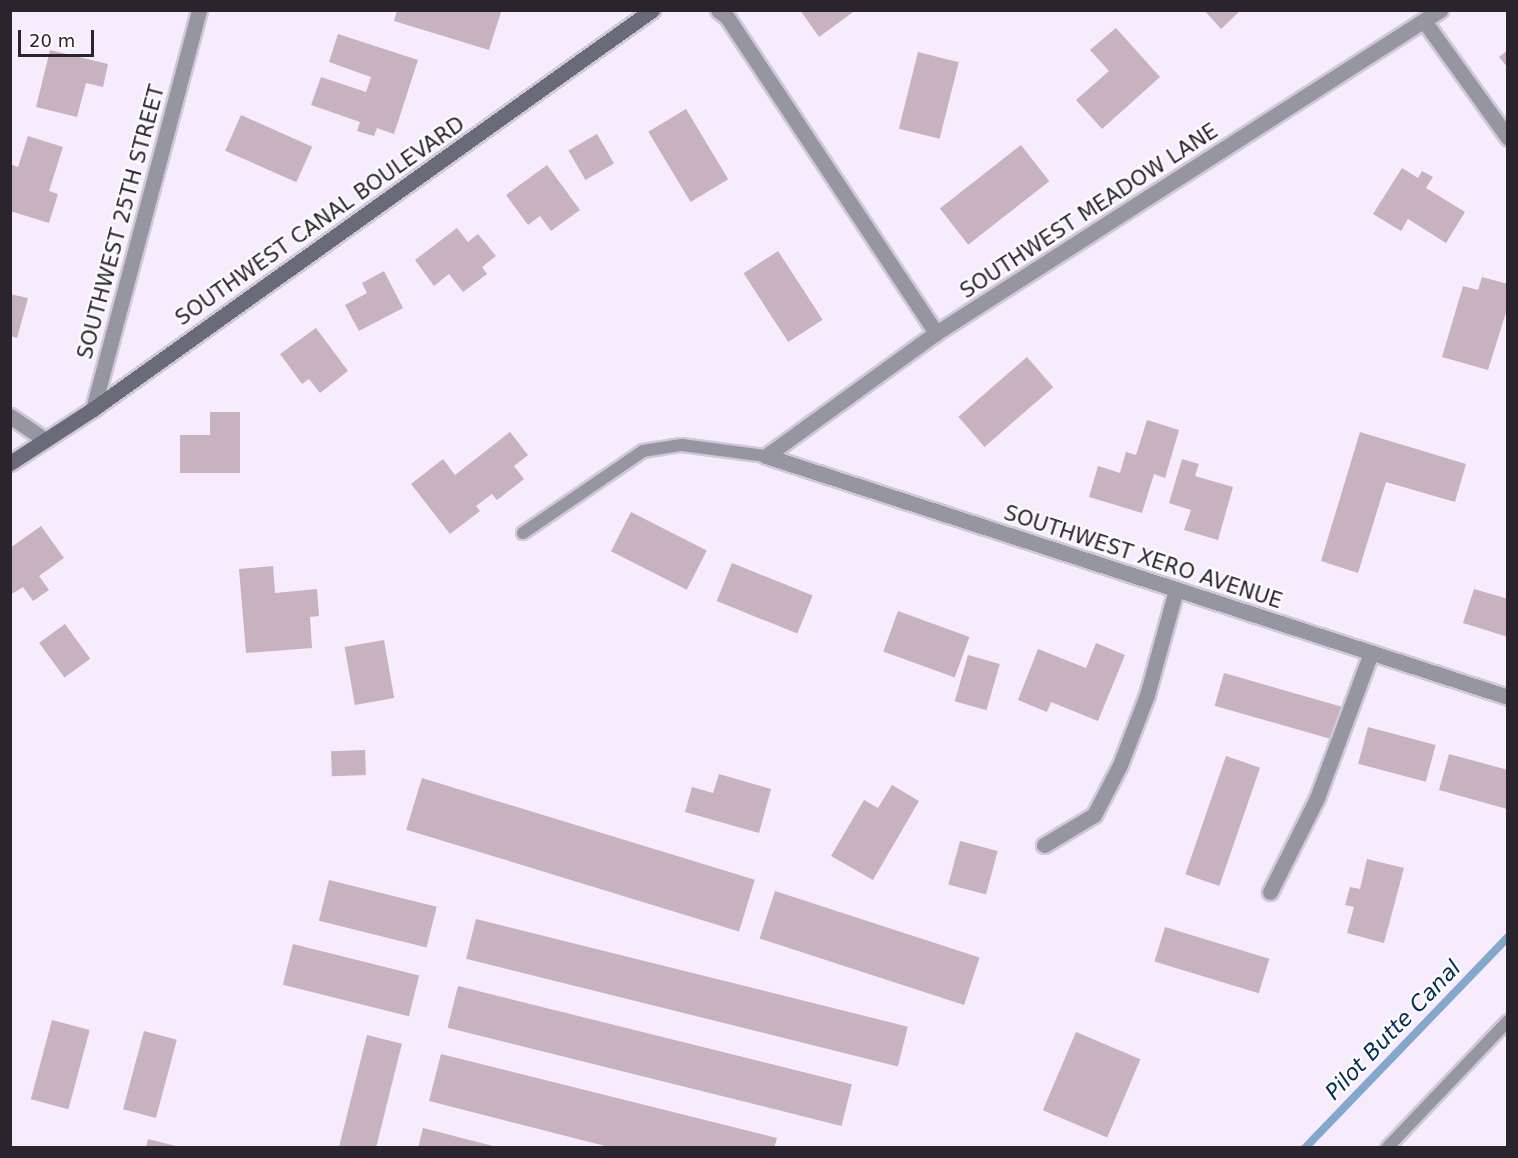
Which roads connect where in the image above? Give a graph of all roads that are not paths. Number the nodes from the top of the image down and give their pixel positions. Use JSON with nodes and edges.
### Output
{"nodes":[{"id":1,"x":200,"y":10,"type":"edge"},
{"id":2,"x":652,"y":10,"type":"edge"},
{"id":3,"x":718,"y":10,"type":"edge"},
{"id":4,"x":1440,"y":10,"type":"edge"},
{"id":5,"x":1424,"y":21,"type":"junction"},
{"id":6,"x":1508,"y":138,"type":"edge"},
{"id":7,"x":936,"y":333,"type":"junction"},
{"id":8,"x":93,"y":409,"type":"junction"},
{"id":9,"x":10,"y":416,"type":"edge"},
{"id":10,"x":44,"y":439,"type":"junction"},
{"id":11,"x":766,"y":456,"type":"junction"},
{"id":12,"x":10,"y":463,"type":"edge"},
{"id":13,"x":524,"y":533,"type":"dead end"},
{"id":14,"x":1176,"y":590,"type":"junction"},
{"id":15,"x":1371,"y":653,"type":"junction"},
{"id":16,"x":1508,"y":697,"type":"edge"},
{"id":17,"x":1044,"y":844,"type":"dead end"},
{"id":18,"x":1270,"y":892,"type":"dead end"},
{"id":19,"x":1508,"y":1021,"type":"edge"},
{"id":20,"x":1387,"y":1148,"type":"edge"}],
"edges":[{"from":1,"to":8,"type":"street","name":"SOUTHWEST 25TH STREET"},
{"from":2,"to":8,"type":"main road","name":"SOUTHWEST CANAL BOULEVARD"},
{"from":3,"to":7,"type":"street"},
{"from":4,"to":5,"type":"street","name":"SOUTHWEST MEADOW LANE"},
{"from":5,"to":6,"type":"street"},
{"from":5,"to":7,"type":"street","name":"SOUTHWEST MEADOW LANE"},
{"from":7,"to":11,"type":"street","name":"SOUTHWEST MEADOW LANE"},
{"from":8,"to":10,"type":"main road","name":"SOUTHWEST CANAL BOULEVARD"},
{"from":9,"to":10,"type":"street"},
{"from":10,"to":12,"type":"main road","name":"SOUTHWEST CANAL BOULEVARD"},
{"from":11,"to":13,"type":"lane"},
{"from":11,"to":14,"type":"street","name":"SOUTHWEST XERO AVENUE"},
{"from":14,"to":15,"type":"street","name":"SOUTHWEST XERO AVENUE"},
{"from":14,"to":17,"type":"street"},
{"from":15,"to":16,"type":"street","name":"SOUTHWEST XERO AVENUE"},
{"from":15,"to":18,"type":"street"},
{"from":19,"to":20,"type":"lane"}]}
